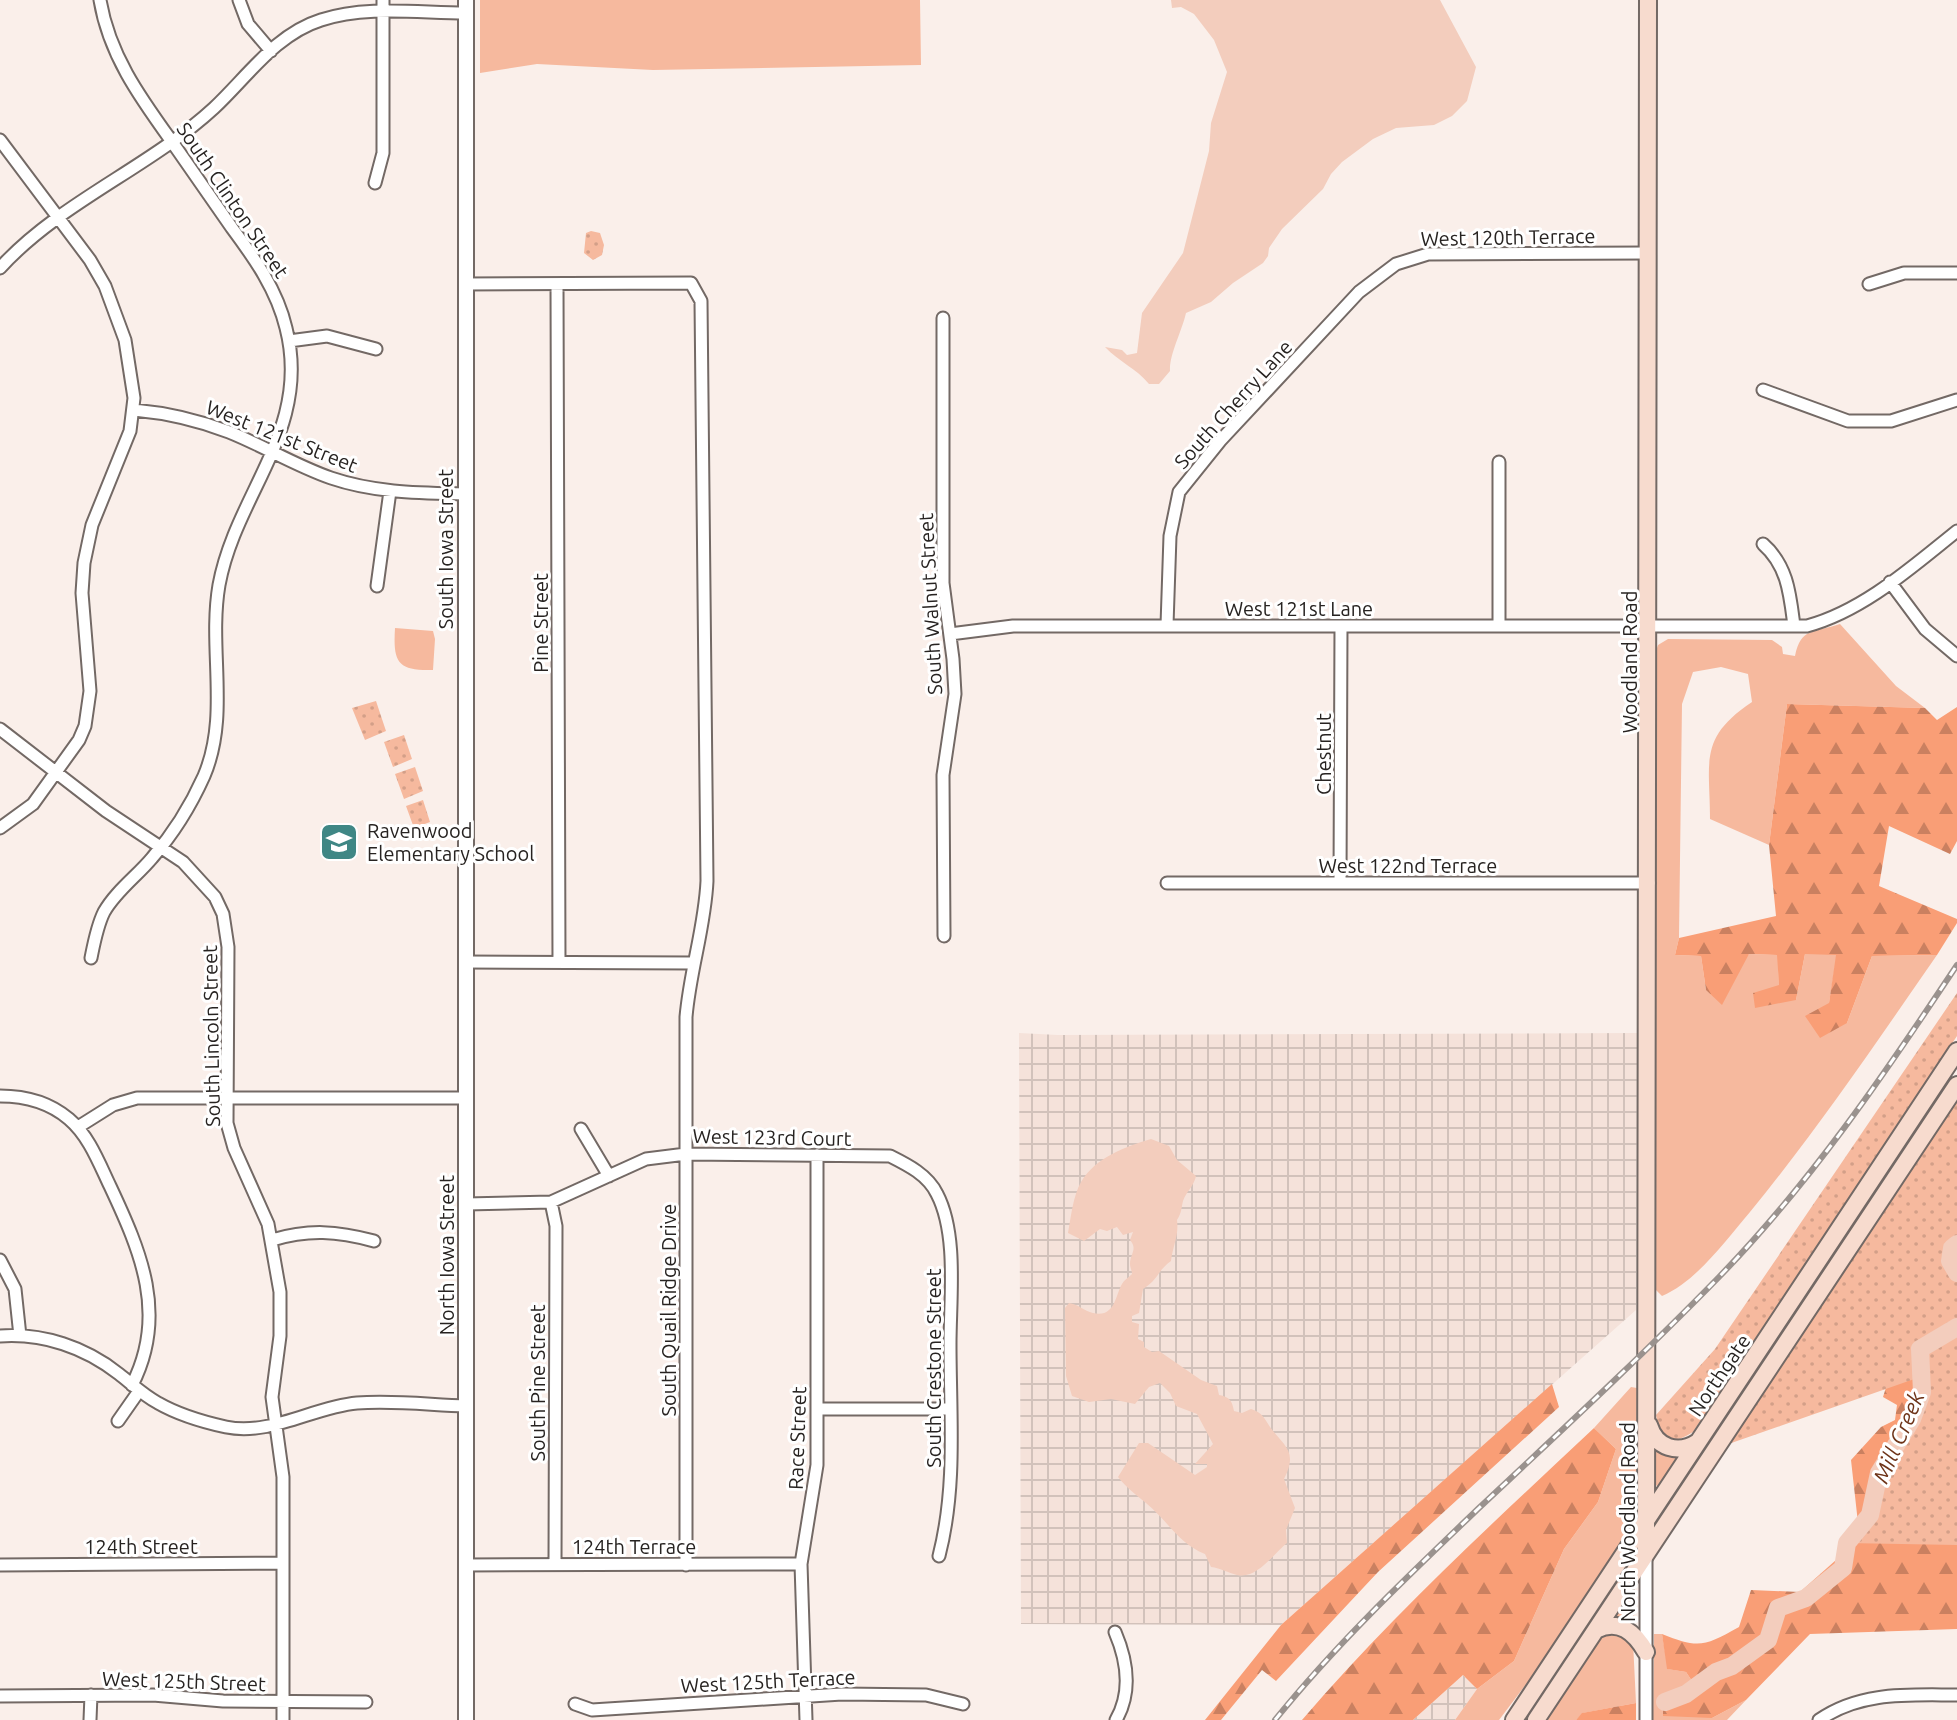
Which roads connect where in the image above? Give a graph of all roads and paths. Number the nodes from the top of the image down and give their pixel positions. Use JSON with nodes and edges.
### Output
{"nodes":[{"id":1,"x":100,"y":0,"type":"edge"},
{"id":2,"x":239,"y":0,"type":"edge"},
{"id":3,"x":1648,"y":0,"type":"edge"},
{"id":4,"x":383,"y":6,"type":"edge"},
{"id":5,"x":466,"y":6,"type":"edge"},
{"id":6,"x":271,"y":51,"type":"junction"},
{"id":7,"x":0,"y":140,"type":"edge"},
{"id":8,"x":171,"y":140,"type":"junction"},
{"id":9,"x":375,"y":183,"type":"dead end"},
{"id":10,"x":57,"y":220,"type":"junction"},
{"id":11,"x":1648,"y":253,"type":"junction"},
{"id":12,"x":0,"y":268,"type":"edge"},
{"id":13,"x":1957,"y":273,"type":"edge"},
{"id":14,"x":465,"y":284,"type":"junction"},
{"id":15,"x":1869,"y":284,"type":"dead end"},
{"id":16,"x":557,"y":285,"type":"junction"},
{"id":17,"x":1340,"y":313,"type":"joint"},
{"id":18,"x":943,"y":318,"type":"dead end"},
{"id":19,"x":289,"y":341,"type":"junction"},
{"id":20,"x":376,"y":349,"type":"dead end"},
{"id":21,"x":1763,"y":390,"type":"dead end"},
{"id":22,"x":1957,"y":400,"type":"edge"},
{"id":23,"x":134,"y":410,"type":"junction"},
{"id":24,"x":271,"y":453,"type":"junction"},
{"id":25,"x":1499,"y":462,"type":"dead end"},
{"id":26,"x":390,"y":491,"type":"junction"},
{"id":27,"x":465,"y":494,"type":"junction"},
{"id":28,"x":1957,"y":531,"type":"edge"},
{"id":29,"x":1763,"y":544,"type":"dead end"},
{"id":30,"x":1890,"y":582,"type":"junction"},
{"id":31,"x":377,"y":586,"type":"dead end"},
{"id":32,"x":1167,"y":625,"type":"junction"},
{"id":33,"x":1649,"y":625,"type":"junction"},
{"id":34,"x":1341,"y":626,"type":"junction"},
{"id":35,"x":1499,"y":626,"type":"junction"},
{"id":36,"x":1794,"y":626,"type":"junction"},
{"id":37,"x":950,"y":634,"type":"junction"},
{"id":38,"x":1957,"y":656,"type":"edge"},
{"id":39,"x":0,"y":729,"type":"edge"},
{"id":40,"x":57,"y":771,"type":"junction"},
{"id":41,"x":0,"y":828,"type":"edge"},
{"id":42,"x":161,"y":847,"type":"junction"},
{"id":43,"x":1167,"y":883,"type":"dead end"},
{"id":44,"x":1340,"y":883,"type":"junction"},
{"id":45,"x":1649,"y":883,"type":"junction"},
{"id":46,"x":944,"y":936,"type":"dead end"},
{"id":47,"x":91,"y":958,"type":"dead end"},
{"id":48,"x":559,"y":961,"type":"junction"},
{"id":49,"x":466,"y":962,"type":"junction"},
{"id":50,"x":693,"y":963,"type":"junction"},
{"id":51,"x":1957,"y":1051,"type":"edge"},
{"id":52,"x":1957,"y":1085,"type":"edge"},
{"id":53,"x":0,"y":1096,"type":"edge"},
{"id":54,"x":466,"y":1098,"type":"junction"},
{"id":55,"x":227,"y":1099,"type":"junction"},
{"id":56,"x":78,"y":1127,"type":"junction"},
{"id":57,"x":581,"y":1129,"type":"dead end"},
{"id":58,"x":686,"y":1154,"type":"junction"},
{"id":59,"x":817,"y":1155,"type":"junction"},
{"id":60,"x":609,"y":1176,"type":"junction"},
{"id":61,"x":930,"y":1183,"type":"joint"},
{"id":62,"x":551,"y":1202,"type":"junction"},
{"id":63,"x":466,"y":1204,"type":"junction"},
{"id":64,"x":272,"y":1240,"type":"junction"},
{"id":65,"x":374,"y":1241,"type":"dead end"},
{"id":66,"x":0,"y":1260,"type":"edge"},
{"id":67,"x":1646,"y":1324,"type":"joint"},
{"id":68,"x":0,"y":1336,"type":"edge"},
{"id":69,"x":20,"y":1336,"type":"junction"},
{"id":70,"x":135,"y":1388,"type":"junction"},
{"id":71,"x":466,"y":1406,"type":"junction"},
{"id":72,"x":817,"y":1409,"type":"junction"},
{"id":73,"x":951,"y":1409,"type":"junction"},
{"id":74,"x":1647,"y":1420,"type":"junction"},
{"id":75,"x":118,"y":1421,"type":"dead end"},
{"id":76,"x":275,"y":1425,"type":"junction"},
{"id":77,"x":1698,"y":1442,"type":"junction"},
{"id":78,"x":1646,"y":1520,"type":"junction"},
{"id":79,"x":1646,"y":1554,"type":"junction"},
{"id":80,"x":939,"y":1556,"type":"dead end"},
{"id":81,"x":282,"y":1563,"type":"junction"},
{"id":82,"x":555,"y":1564,"type":"junction"},
{"id":83,"x":801,"y":1564,"type":"junction"},
{"id":84,"x":0,"y":1565,"type":"edge"},
{"id":85,"x":466,"y":1565,"type":"junction"},
{"id":86,"x":686,"y":1565,"type":"junction"},
{"id":87,"x":1596,"y":1630,"type":"junction"},
{"id":88,"x":1115,"y":1632,"type":"dead end"},
{"id":89,"x":1646,"y":1652,"type":"junction"},
{"id":90,"x":91,"y":1695,"type":"junction"},
{"id":91,"x":1957,"y":1695,"type":"edge"},
{"id":92,"x":0,"y":1696,"type":"edge"},
{"id":93,"x":805,"y":1696,"type":"junction"},
{"id":94,"x":366,"y":1702,"type":"dead end"},
{"id":95,"x":284,"y":1703,"type":"junction"},
{"id":96,"x":575,"y":1704,"type":"dead end"},
{"id":97,"x":963,"y":1704,"type":"dead end"},
{"id":98,"x":90,"y":1720,"type":"edge"},
{"id":99,"x":283,"y":1720,"type":"edge"},
{"id":100,"x":466,"y":1720,"type":"edge"},
{"id":101,"x":806,"y":1720,"type":"edge"},
{"id":102,"x":1116,"y":1720,"type":"edge"},
{"id":103,"x":1514,"y":1720,"type":"edge"},
{"id":104,"x":1536,"y":1720,"type":"edge"},
{"id":105,"x":1646,"y":1720,"type":"edge"},
{"id":106,"x":1819,"y":1720,"type":"edge"}],
"edges":[{"from":1,"to":8,"type":"street","name":"South Clinton Street"},
{"from":2,"to":6,"type":"street"},
{"from":3,"to":11,"type":"main road","name":"Woodland Road"},
{"from":4,"to":5,"type":"street"},
{"from":4,"to":6,"type":"street"},
{"from":4,"to":9,"type":"street"},
{"from":5,"to":14,"type":"street","name":"South Iowa Street"},
{"from":6,"to":8,"type":"street"},
{"from":7,"to":10,"type":"street"},
{"from":8,"to":10,"type":"street"},
{"from":8,"to":19,"type":"street","name":"South Clinton Street"},
{"from":10,"to":12,"type":"street"},
{"from":10,"to":23,"type":"street"},
{"from":11,"to":17,"type":"street","name":"West 120th Terrace"},
{"from":11,"to":33,"type":"main road","name":"Woodland Road"},
{"from":13,"to":15,"type":"street"},
{"from":14,"to":16,"type":"street"},
{"from":14,"to":27,"type":"street","name":"South Iowa Street"},
{"from":16,"to":48,"type":"street","name":"Pine Street"},
{"from":16,"to":50,"type":"street","name":"South Quail Ridge Drive"},
{"from":17,"to":32,"type":"street","name":"South Cherry Lane"},
{"from":18,"to":37,"type":"street","name":"South Walnut Street"},
{"from":19,"to":20,"type":"street"},
{"from":19,"to":24,"type":"street","name":"South Clinton Street"},
{"from":21,"to":22,"type":"street"},
{"from":23,"to":24,"type":"street","name":"West 121st Street"},
{"from":23,"to":40,"type":"street"},
{"from":24,"to":26,"type":"street","name":"West 121st Street"},
{"from":24,"to":42,"type":"street","name":"South Clinton Street"},
{"from":25,"to":35,"type":"street"},
{"from":26,"to":27,"type":"street","name":"West 121st Street"},
{"from":26,"to":31,"type":"street"},
{"from":27,"to":49,"type":"street","name":"South Iowa Street"},
{"from":28,"to":30,"type":"street","name":"West 121st Lane"},
{"from":29,"to":36,"type":"street"},
{"from":30,"to":36,"type":"street","name":"West 121st Lane"},
{"from":30,"to":38,"type":"street"},
{"from":32,"to":34,"type":"street","name":"West 121st Lane"},
{"from":32,"to":37,"type":"street","name":"West 121st Lane"},
{"from":33,"to":35,"type":"street","name":"West 121st Lane"},
{"from":33,"to":36,"type":"street","name":"West 121st Lane"},
{"from":33,"to":45,"type":"main road","name":"Woodland Road"},
{"from":34,"to":35,"type":"street","name":"West 121st Lane"},
{"from":34,"to":44,"type":"street","name":"Chestnut"},
{"from":37,"to":46,"type":"street","name":"South Walnut Street"},
{"from":39,"to":40,"type":"street","name":"South Lincoln Street"},
{"from":40,"to":41,"type":"street"},
{"from":40,"to":42,"type":"street","name":"South Lincoln Street"},
{"from":42,"to":47,"type":"street","name":"South Clinton Street"},
{"from":42,"to":55,"type":"street","name":"South Lincoln Street"},
{"from":43,"to":44,"type":"street","name":"West 122nd Terrace"},
{"from":44,"to":45,"type":"street","name":"West 122nd Terrace"},
{"from":45,"to":67,"type":"main road","name":"Woodland Road"},
{"from":48,"to":49,"type":"street"},
{"from":48,"to":50,"type":"street"},
{"from":49,"to":54,"type":"street","name":"South Iowa Street"},
{"from":50,"to":58,"type":"street","name":"South Quail Ridge Drive"},
{"from":51,"to":77,"type":"main road","name":"Northgate"},
{"from":52,"to":79,"type":"main road","name":"Northgate"},
{"from":53,"to":56,"type":"street"},
{"from":54,"to":55,"type":"street"},
{"from":54,"to":63,"type":"street","name":"North Iowa Street"},
{"from":55,"to":56,"type":"street"},
{"from":55,"to":64,"type":"street","name":"South Lincoln Street"},
{"from":56,"to":70,"type":"street"},
{"from":57,"to":60,"type":"street"},
{"from":58,"to":59,"type":"street","name":"West 123rd Court"},
{"from":58,"to":60,"type":"street","name":"West 123rd Court"},
{"from":58,"to":86,"type":"street","name":"South Quail Ridge Drive"},
{"from":59,"to":61,"type":"street","name":"West 123rd Court"},
{"from":59,"to":72,"type":"street","name":"Race Street"},
{"from":60,"to":62,"type":"street","name":"West 123rd Court"},
{"from":61,"to":73,"type":"street","name":"South Crestone Street"},
{"from":62,"to":63,"type":"street","name":"West 123rd Court"},
{"from":62,"to":82,"type":"street","name":"South Pine Street"},
{"from":63,"to":71,"type":"street","name":"North Iowa Street"},
{"from":64,"to":65,"type":"street"},
{"from":64,"to":76,"type":"street","name":"South Lincoln Street"},
{"from":66,"to":69,"type":"street"},
{"from":67,"to":74,"type":"main road","name":"North Woodland Road"},
{"from":68,"to":69,"type":"street"},
{"from":69,"to":70,"type":"street"},
{"from":70,"to":75,"type":"street"},
{"from":70,"to":76,"type":"street"},
{"from":71,"to":76,"type":"street"},
{"from":71,"to":85,"type":"street","name":"North Iowa Street"},
{"from":72,"to":73,"type":"street"},
{"from":72,"to":83,"type":"street","name":"Race Street"},
{"from":73,"to":80,"type":"street","name":"South Crestone Street"},
{"from":74,"to":77,"type":"main road"},
{"from":74,"to":78,"type":"main road","name":"North Woodland Road"},
{"from":76,"to":81,"type":"street","name":"South Lincoln Street"},
{"from":77,"to":78,"type":"main road","name":"Northgate"},
{"from":78,"to":79,"type":"main road","name":"North Woodland Road"},
{"from":78,"to":103,"type":"main road","name":"Northgate"},
{"from":79,"to":87,"type":"main road","name":"Northgate"},
{"from":79,"to":89,"type":"street","name":"North Woodland Road"},
{"from":81,"to":84,"type":"street","name":"124th Street"},
{"from":81,"to":95,"type":"street","name":"South Lincoln Street"},
{"from":82,"to":85,"type":"street","name":"124th Terrace"},
{"from":82,"to":86,"type":"street","name":"124th Terrace"},
{"from":83,"to":86,"type":"street","name":"124th Terrace"},
{"from":83,"to":93,"type":"street","name":"Race Street"},
{"from":85,"to":100,"type":"street","name":"North Iowa Street"},
{"from":87,"to":89,"type":"main road"},
{"from":87,"to":104,"type":"main road","name":"Northgate"},
{"from":88,"to":102,"type":"street"},
{"from":89,"to":105,"type":"street","name":"North Woodland Road"},
{"from":90,"to":92,"type":"street","name":"West 125th Street"},
{"from":90,"to":95,"type":"street","name":"West 125th Street"},
{"from":90,"to":98,"type":"street"},
{"from":91,"to":106,"type":"street"},
{"from":93,"to":96,"type":"street","name":"West 125th Terrace"},
{"from":93,"to":97,"type":"street","name":"West 125th Terrace"},
{"from":93,"to":101,"type":"street","name":"Race Street"},
{"from":94,"to":95,"type":"street","name":"West 125th Street"},
{"from":95,"to":99,"type":"street","name":"South Lincoln Street"}]}
